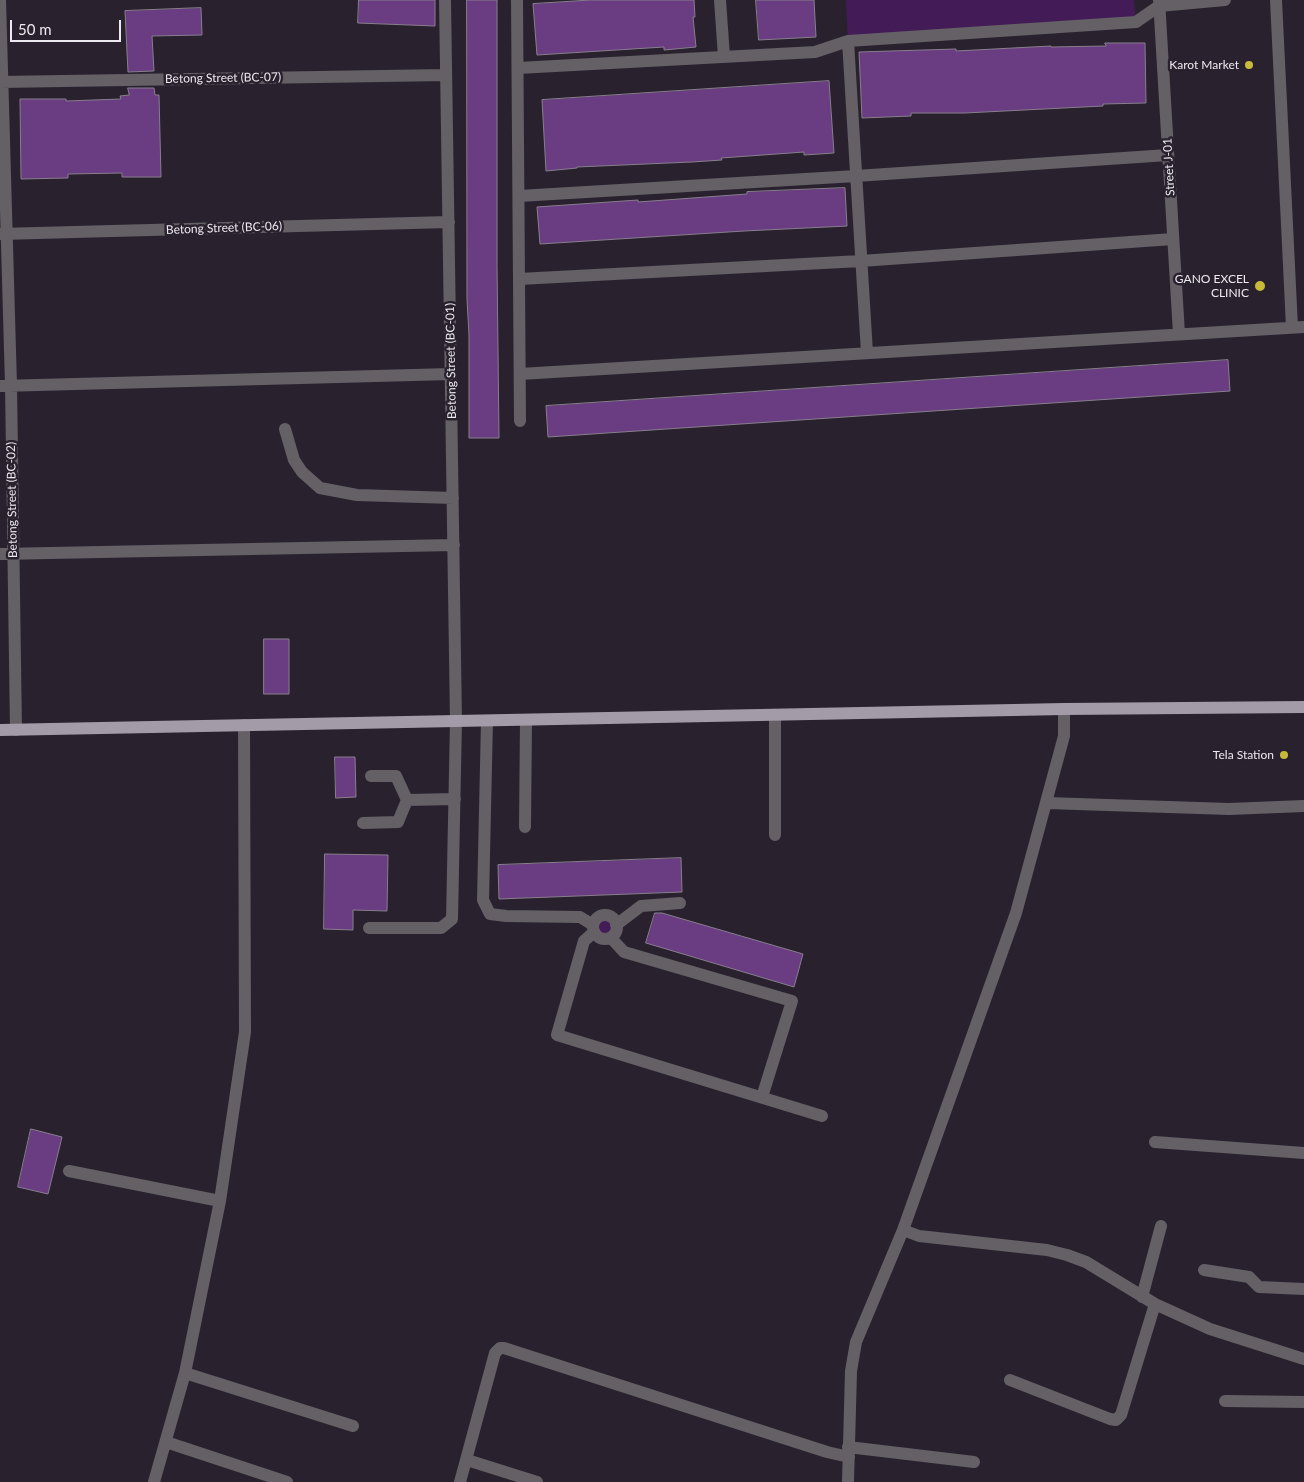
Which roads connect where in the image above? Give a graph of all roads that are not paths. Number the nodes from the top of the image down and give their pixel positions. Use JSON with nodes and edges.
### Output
{"nodes":[{"id":1,"x":0,"y":0,"type":"edge"},
{"id":2,"x":445,"y":0,"type":"edge"},
{"id":3,"x":517,"y":0,"type":"edge"},
{"id":4,"x":720,"y":0,"type":"edge"},
{"id":5,"x":1226,"y":0,"type":"edge"},
{"id":6,"x":1276,"y":0,"type":"edge"},
{"id":7,"x":1159,"y":3,"type":"edge"},
{"id":8,"x":848,"y":41,"type":"junction"},
{"id":9,"x":724,"y":57,"type":"junction"},
{"id":10,"x":518,"y":68,"type":"junction"},
{"id":11,"x":446,"y":74,"type":"junction"},
{"id":12,"x":1,"y":82,"type":"edge"},
{"id":13,"x":1168,"y":155,"type":"junction"},
{"id":14,"x":856,"y":176,"type":"junction"},
{"id":15,"x":519,"y":196,"type":"junction"},
{"id":16,"x":449,"y":222,"type":"junction"},
{"id":17,"x":3,"y":234,"type":"edge"},
{"id":18,"x":1173,"y":239,"type":"junction"},
{"id":19,"x":861,"y":260,"type":"junction"},
{"id":20,"x":519,"y":279,"type":"junction"},
{"id":21,"x":1298,"y":327,"type":"edge"},
{"id":22,"x":1179,"y":334,"type":"junction"},
{"id":23,"x":867,"y":353,"type":"junction"},
{"id":24,"x":451,"y":374,"type":"junction"},
{"id":25,"x":520,"y":374,"type":"junction"},
{"id":26,"x":5,"y":385,"type":"edge"},
{"id":27,"x":520,"y":421,"type":"dead end"},
{"id":28,"x":284,"y":429,"type":"dead end"},
{"id":29,"x":453,"y":498,"type":"junction"},
{"id":30,"x":454,"y":545,"type":"junction"},
{"id":31,"x":0,"y":554,"type":"edge"},
{"id":32,"x":13,"y":554,"type":"junction"},
{"id":33,"x":1304,"y":708,"type":"edge"},
{"id":34,"x":1064,"y":709,"type":"junction"},
{"id":35,"x":775,"y":715,"type":"junction"},
{"id":36,"x":526,"y":720,"type":"junction"},
{"id":37,"x":456,"y":721,"type":"junction"},
{"id":38,"x":487,"y":721,"type":"junction"},
{"id":39,"x":244,"y":724,"type":"junction"},
{"id":40,"x":0,"y":730,"type":"edge"},
{"id":41,"x":16,"y":730,"type":"junction"},
{"id":42,"x":371,"y":776,"type":"dead end"},
{"id":43,"x":455,"y":799,"type":"junction"},
{"id":44,"x":406,"y":800,"type":"junction"},
{"id":45,"x":1047,"y":803,"type":"junction"},
{"id":46,"x":1304,"y":806,"type":"edge"},
{"id":47,"x":363,"y":823,"type":"dead end"},
{"id":48,"x":525,"y":826,"type":"dead end"},
{"id":49,"x":774,"y":835,"type":"dead end"},
{"id":50,"x":680,"y":903,"type":"dead end"},
{"id":51,"x":616,"y":925,"type":"junction"},
{"id":52,"x":369,"y":928,"type":"dead end"},
{"id":53,"x":593,"y":928,"type":"junction"},
{"id":54,"x":611,"y":938,"type":"junction"},
{"id":55,"x":762,"y":1097,"type":"junction"},
{"id":56,"x":822,"y":1116,"type":"dead end"},
{"id":57,"x":1155,"y":1142,"type":"dead end"},
{"id":58,"x":1304,"y":1153,"type":"edge"},
{"id":59,"x":69,"y":1171,"type":"dead end"},
{"id":60,"x":220,"y":1201,"type":"junction"},
{"id":61,"x":1161,"y":1226,"type":"dead end"},
{"id":62,"x":903,"y":1230,"type":"junction"},
{"id":63,"x":1204,"y":1270,"type":"dead end"},
{"id":64,"x":1304,"y":1289,"type":"edge"},
{"id":65,"x":1142,"y":1297,"type":"junction"},
{"id":66,"x":1155,"y":1304,"type":"junction"},
{"id":67,"x":1304,"y":1359,"type":"edge"},
{"id":68,"x":185,"y":1372,"type":"junction"},
{"id":69,"x":1010,"y":1380,"type":"dead end"},
{"id":70,"x":1225,"y":1401,"type":"dead end"},
{"id":71,"x":1304,"y":1402,"type":"edge"},
{"id":72,"x":353,"y":1426,"type":"dead end"},
{"id":73,"x":166,"y":1442,"type":"junction"},
{"id":74,"x":848,"y":1452,"type":"junction"},
{"id":75,"x":467,"y":1460,"type":"junction"},
{"id":76,"x":974,"y":1462,"type":"dead end"},
{"id":77,"x":154,"y":1482,"type":"edge"},
{"id":78,"x":288,"y":1482,"type":"edge"},
{"id":79,"x":460,"y":1482,"type":"edge"},
{"id":80,"x":537,"y":1482,"type":"edge"},
{"id":81,"x":848,"y":1482,"type":"edge"}],
"edges":[{"from":1,"to":12,"type":"street","name":"Betong Street (BC-02)"},
{"from":2,"to":11,"type":"street","name":"Betong Street (BC-01)"},
{"from":3,"to":10,"type":"street"},
{"from":4,"to":9,"type":"street"},
{"from":5,"to":7,"type":"street"},
{"from":6,"to":21,"type":"street"},
{"from":7,"to":8,"type":"street"},
{"from":7,"to":13,"type":"street","name":"Street J-01"},
{"from":8,"to":9,"type":"street"},
{"from":8,"to":14,"type":"street"},
{"from":9,"to":10,"type":"street"},
{"from":10,"to":15,"type":"street"},
{"from":11,"to":12,"type":"street","name":"Betong Street (BC-07)"},
{"from":11,"to":16,"type":"street","name":"Betong Street (BC-01)"},
{"from":12,"to":17,"type":"street","name":"Betong Street (BC-02)"},
{"from":13,"to":14,"type":"street"},
{"from":13,"to":18,"type":"street","name":"Street J-01"},
{"from":14,"to":15,"type":"street"},
{"from":14,"to":19,"type":"street"},
{"from":15,"to":20,"type":"street"},
{"from":16,"to":17,"type":"street","name":"Betong Street (BC-06)"},
{"from":16,"to":24,"type":"street","name":"Betong Street (BC-01)"},
{"from":17,"to":26,"type":"street","name":"Betong Street (BC-02)"},
{"from":18,"to":19,"type":"street"},
{"from":18,"to":22,"type":"street","name":"Street J-01"},
{"from":19,"to":20,"type":"street"},
{"from":19,"to":23,"type":"street"},
{"from":20,"to":25,"type":"street"},
{"from":21,"to":22,"type":"street"},
{"from":22,"to":23,"type":"street"},
{"from":23,"to":25,"type":"street"},
{"from":24,"to":26,"type":"street"},
{"from":24,"to":29,"type":"street","name":"Betong Street (BC-01)"},
{"from":25,"to":27,"type":"street"},
{"from":26,"to":32,"type":"street","name":"Betong Street (BC-02)"},
{"from":28,"to":29,"type":"street"},
{"from":29,"to":30,"type":"street","name":"Betong Street (BC-01)"},
{"from":30,"to":32,"type":"street"},
{"from":30,"to":37,"type":"street","name":"Betong Street (BC-01)"},
{"from":31,"to":32,"type":"street"},
{"from":32,"to":41,"type":"street","name":"Betong Street (BC-02)"},
{"from":33,"to":34,"type":"main road"},
{"from":34,"to":35,"type":"main road"},
{"from":34,"to":45,"type":"street"},
{"from":35,"to":36,"type":"main road"},
{"from":35,"to":49,"type":"street"},
{"from":36,"to":38,"type":"main road"},
{"from":36,"to":48,"type":"street"},
{"from":37,"to":38,"type":"main road"},
{"from":37,"to":39,"type":"main road"},
{"from":37,"to":43,"type":"street","name":"Betong Street (BC-01)"},
{"from":38,"to":53,"type":"street"},
{"from":39,"to":41,"type":"main road"},
{"from":39,"to":60,"type":"street"},
{"from":40,"to":41,"type":"main road"},
{"from":42,"to":44,"type":"street"},
{"from":43,"to":44,"type":"street"},
{"from":43,"to":52,"type":"street","name":"Betong Street (BC-01)"},
{"from":44,"to":47,"type":"street"},
{"from":45,"to":46,"type":"street"},
{"from":45,"to":62,"type":"street"},
{"from":50,"to":51,"type":"street"},
{"from":51,"to":53,"type":"street"},
{"from":51,"to":54,"type":"street"},
{"from":53,"to":54,"type":"street"},
{"from":53,"to":55,"type":"street"},
{"from":54,"to":55,"type":"street"},
{"from":55,"to":56,"type":"street"},
{"from":57,"to":58,"type":"street"},
{"from":59,"to":60,"type":"street"},
{"from":60,"to":68,"type":"street"},
{"from":61,"to":65,"type":"street"},
{"from":62,"to":65,"type":"street"},
{"from":62,"to":74,"type":"street"},
{"from":63,"to":64,"type":"street"},
{"from":65,"to":66,"type":"street"},
{"from":66,"to":67,"type":"street"},
{"from":66,"to":69,"type":"street"},
{"from":68,"to":72,"type":"street"},
{"from":68,"to":73,"type":"street"},
{"from":70,"to":71,"type":"street"},
{"from":73,"to":77,"type":"street"},
{"from":73,"to":78,"type":"street"},
{"from":74,"to":75,"type":"street"},
{"from":74,"to":76,"type":"street"},
{"from":74,"to":81,"type":"street"},
{"from":75,"to":79,"type":"street"},
{"from":75,"to":80,"type":"street"}]}
